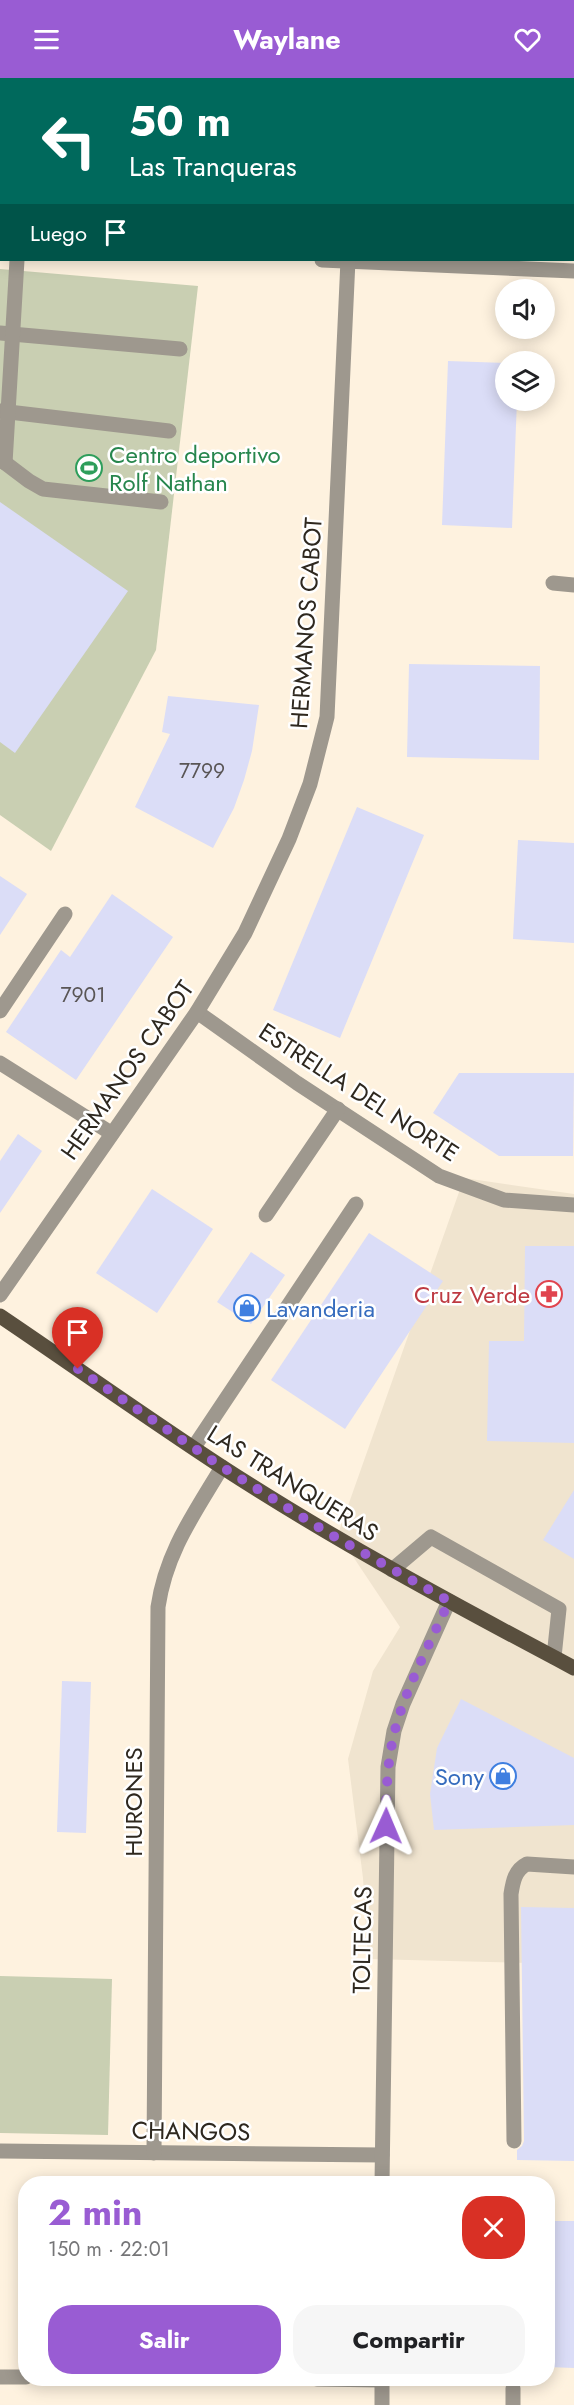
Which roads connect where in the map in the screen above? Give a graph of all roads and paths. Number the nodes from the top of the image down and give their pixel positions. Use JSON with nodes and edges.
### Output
{"nodes":[{"id":1,"x":17,"y":261,"type":"edge"},
{"id":2,"x":348,"y":261,"type":"edge"},
{"id":3,"x":369,"y":261,"type":"edge"},
{"id":4,"x":574,"y":271,"type":"edge"},
{"id":5,"x":6,"y":334,"type":"edge"},
{"id":6,"x":180,"y":349,"type":"dead end"},
{"id":7,"x":4,"y":411,"type":"edge"},
{"id":8,"x":169,"y":431,"type":"dead end"},
{"id":9,"x":2,"y":461,"type":"edge"},
{"id":10,"x":161,"y":502,"type":"dead end"},
{"id":11,"x":553,"y":583,"type":"dead end"},
{"id":12,"x":574,"y":585,"type":"edge"},
{"id":13,"x":65,"y":914,"type":"dead end"},
{"id":14,"x":0,"y":1011,"type":"edge"},
{"id":15,"x":197,"y":1012,"type":"junction"},
{"id":16,"x":0,"y":1063,"type":"edge"},
{"id":17,"x":338,"y":1109,"type":"junction"},
{"id":18,"x":111,"y":1133,"type":"junction"},
{"id":19,"x":356,"y":1204,"type":"dead end"},
{"id":20,"x":574,"y":1205,"type":"edge"},
{"id":21,"x":266,"y":1215,"type":"dead end"},
{"id":22,"x":0,"y":1295,"type":"edge"},
{"id":23,"x":0,"y":1316,"type":"edge"},
{"id":24,"x":194,"y":1447,"type":"junction"},
{"id":25,"x":222,"y":1467,"type":"junction"},
{"id":26,"x":392,"y":1570,"type":"junction"},
{"id":27,"x":449,"y":1601,"type":"junction"},
{"id":28,"x":554,"y":1657,"type":"junction"},
{"id":29,"x":574,"y":1668,"type":"edge"},
{"id":30,"x":574,"y":1867,"type":"edge"},
{"id":31,"x":514,"y":2141,"type":"dead end"},
{"id":32,"x":0,"y":2151,"type":"edge"},
{"id":33,"x":154,"y":2153,"type":"junction"},
{"id":34,"x":382,"y":2155,"type":"junction"},
{"id":35,"x":382,"y":2176,"type":"edge"},
{"id":36,"x":0,"y":2377,"type":"edge"},
{"id":37,"x":18,"y":2377,"type":"edge"},
{"id":38,"x":382,"y":2386,"type":"edge"},
{"id":39,"x":513,"y":2388,"type":"dead end"},
{"id":40,"x":382,"y":2405,"type":"edge"},
{"id":41,"x":513,"y":2405,"type":"edge"}],
"edges":[{"from":1,"to":5,"type":"street"},
{"from":2,"to":15,"type":"street","name":"HERMANOS CABOT"},
{"from":3,"to":4,"type":"street"},
{"from":5,"to":6,"type":"street"},
{"from":5,"to":7,"type":"street"},
{"from":7,"to":8,"type":"street"},
{"from":7,"to":9,"type":"street"},
{"from":9,"to":10,"type":"street"},
{"from":11,"to":12,"type":"street"},
{"from":13,"to":14,"type":"street"},
{"from":15,"to":17,"type":"street","name":"ESTRELLA DEL NORTE"},
{"from":15,"to":18,"type":"street","name":"HERMANOS CABOT"},
{"from":16,"to":18,"type":"street"},
{"from":17,"to":20,"type":"street","name":"ESTRELLA DEL NORTE"},
{"from":17,"to":21,"type":"street"},
{"from":18,"to":22,"type":"street","name":"HERMANOS CABOT"},
{"from":19,"to":24,"type":"street"},
{"from":23,"to":24,"type":"main road","name":"LAS TRANQUERAS"},
{"from":24,"to":25,"type":"main road","name":"LAS TRANQUERAS"},
{"from":25,"to":26,"type":"main road","name":"LAS TRANQUERAS"},
{"from":25,"to":33,"type":"street","name":"HURONES"},
{"from":26,"to":27,"type":"main road","name":"LAS TRANQUERAS"},
{"from":26,"to":28,"type":"street"},
{"from":27,"to":28,"type":"main road","name":"LAS TRANQUERAS"},
{"from":27,"to":34,"type":"street","name":"TOLTECAS"},
{"from":28,"to":29,"type":"main road","name":"LAS TRANQUERAS"},
{"from":30,"to":31,"type":"street"},
{"from":32,"to":33,"type":"street","name":"CHANGOS"},
{"from":33,"to":34,"type":"street","name":"CHANGOS"},
{"from":34,"to":35,"type":"street","name":"TOLTECAS"},
{"from":36,"to":37,"type":"street"},
{"from":38,"to":40,"type":"street"},
{"from":39,"to":41,"type":"street"}]}
